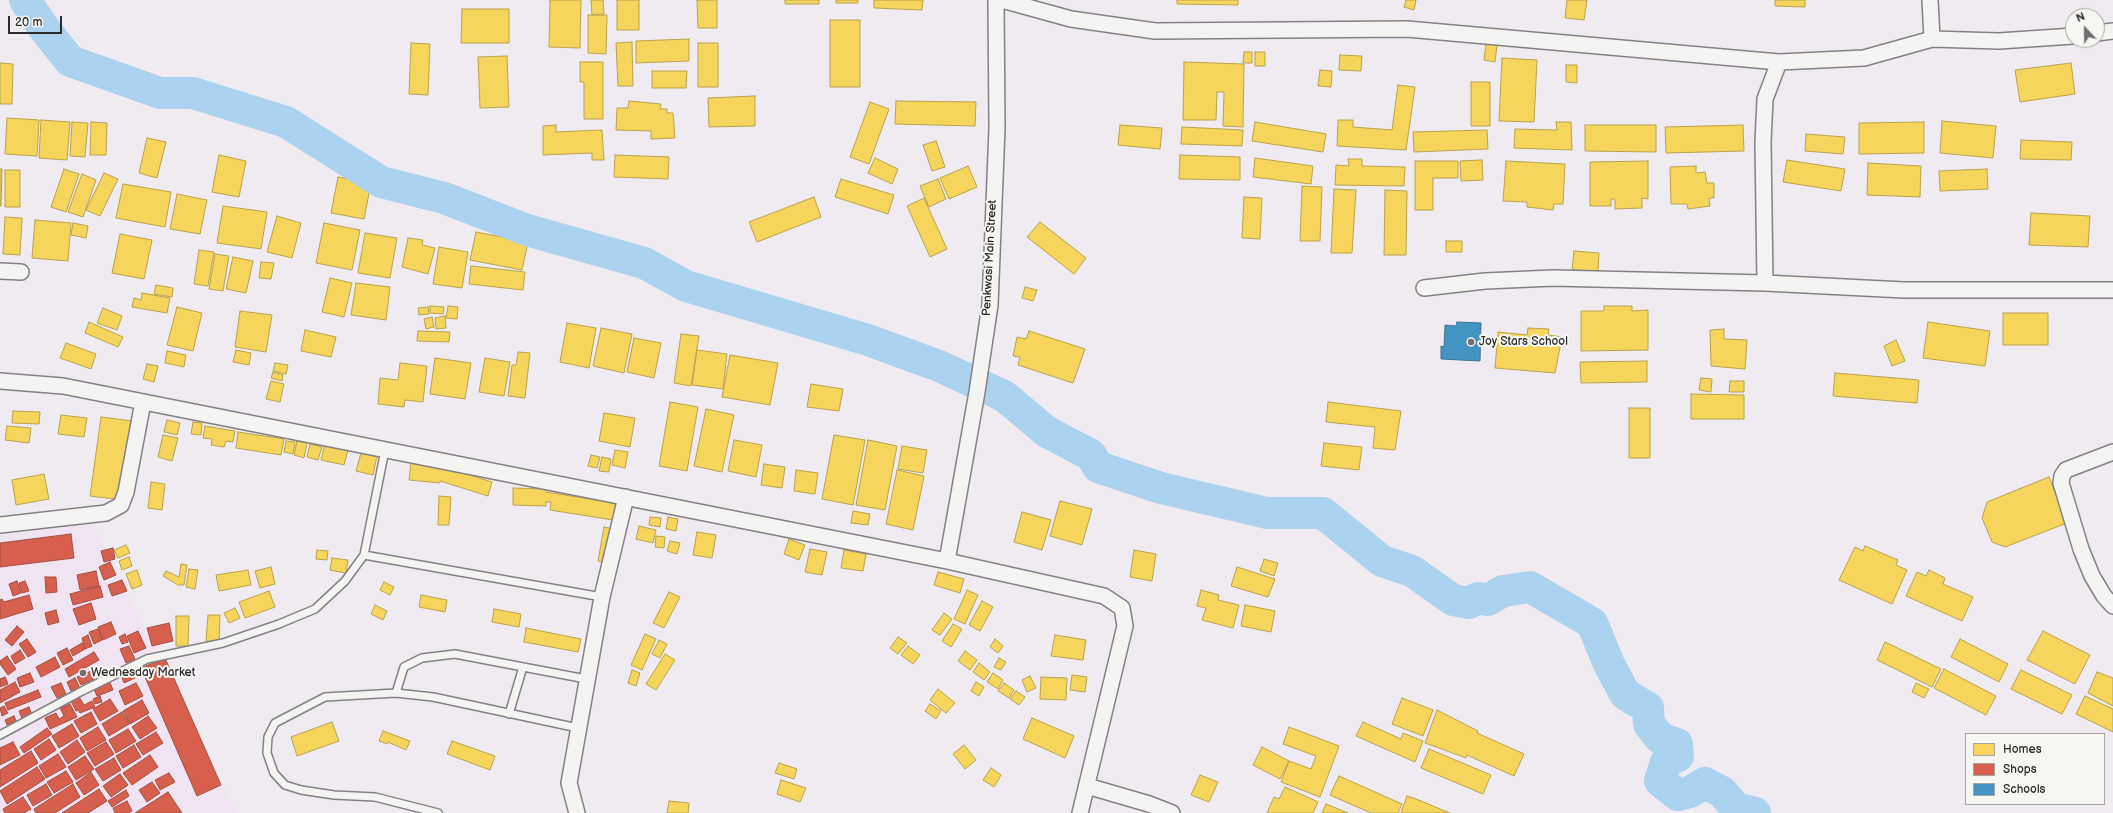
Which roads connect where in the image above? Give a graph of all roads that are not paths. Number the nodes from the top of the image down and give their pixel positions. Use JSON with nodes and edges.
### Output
{"nodes":[{"id":1,"x":996,"y":0,"type":"edge"},
{"id":2,"x":1002,"y":0,"type":"edge"},
{"id":3,"x":1930,"y":0,"type":"edge"},
{"id":4,"x":2065,"y":37,"type":"edge"},
{"id":5,"x":1932,"y":39,"type":"junction"},
{"id":6,"x":1779,"y":62,"type":"junction"},
{"id":7,"x":0,"y":270,"type":"edge"},
{"id":8,"x":21,"y":272,"type":"dead end"},
{"id":9,"x":1765,"y":283,"type":"junction"},
{"id":10,"x":1424,"y":288,"type":"dead end"},
{"id":11,"x":2113,"y":290,"type":"edge"},
{"id":12,"x":0,"y":381,"type":"edge"},
{"id":13,"x":143,"y":402,"type":"junction"},
{"id":14,"x":385,"y":450,"type":"junction"},
{"id":15,"x":2113,"y":452,"type":"edge"},
{"id":16,"x":626,"y":497,"type":"junction"},
{"id":17,"x":0,"y":525,"type":"edge"},
{"id":18,"x":364,"y":555,"type":"junction"},
{"id":19,"x":947,"y":561,"type":"junction"},
{"id":20,"x":602,"y":597,"type":"junction"},
{"id":21,"x":2113,"y":606,"type":"edge"},
{"id":22,"x":523,"y":667,"type":"junction"},
{"id":23,"x":586,"y":679,"type":"junction"},
{"id":24,"x":396,"y":694,"type":"junction"},
{"id":25,"x":509,"y":714,"type":"junction"},
{"id":26,"x":578,"y":728,"type":"junction"},
{"id":27,"x":0,"y":736,"type":"edge"},
{"id":28,"x":1087,"y":786,"type":"junction"},
{"id":29,"x":438,"y":813,"type":"edge"},
{"id":30,"x":577,"y":813,"type":"edge"},
{"id":31,"x":1080,"y":813,"type":"edge"},
{"id":32,"x":1172,"y":813,"type":"edge"}],
"edges":[{"from":1,"to":19,"type":"street","name":"Penkwasi Main Street"},
{"from":2,"to":6,"type":"street"},
{"from":3,"to":5,"type":"street"},
{"from":4,"to":5,"type":"street"},
{"from":5,"to":6,"type":"street"},
{"from":6,"to":9,"type":"street"},
{"from":7,"to":8,"type":"street"},
{"from":9,"to":10,"type":"street"},
{"from":9,"to":11,"type":"street"},
{"from":12,"to":13,"type":"street"},
{"from":13,"to":14,"type":"street"},
{"from":13,"to":17,"type":"street"},
{"from":14,"to":16,"type":"street"},
{"from":14,"to":18,"type":"lane"},
{"from":15,"to":21,"type":"street"},
{"from":16,"to":19,"type":"street"},
{"from":16,"to":20,"type":"street"},
{"from":18,"to":20,"type":"lane"},
{"from":18,"to":27,"type":"lane"},
{"from":19,"to":28,"type":"street"},
{"from":20,"to":23,"type":"street"},
{"from":22,"to":23,"type":"lane"},
{"from":22,"to":24,"type":"lane"},
{"from":22,"to":25,"type":"lane"},
{"from":23,"to":26,"type":"street"},
{"from":24,"to":25,"type":"lane"},
{"from":24,"to":29,"type":"lane"},
{"from":25,"to":26,"type":"lane"},
{"from":26,"to":30,"type":"street"},
{"from":28,"to":31,"type":"street"},
{"from":28,"to":32,"type":"street"}]}
